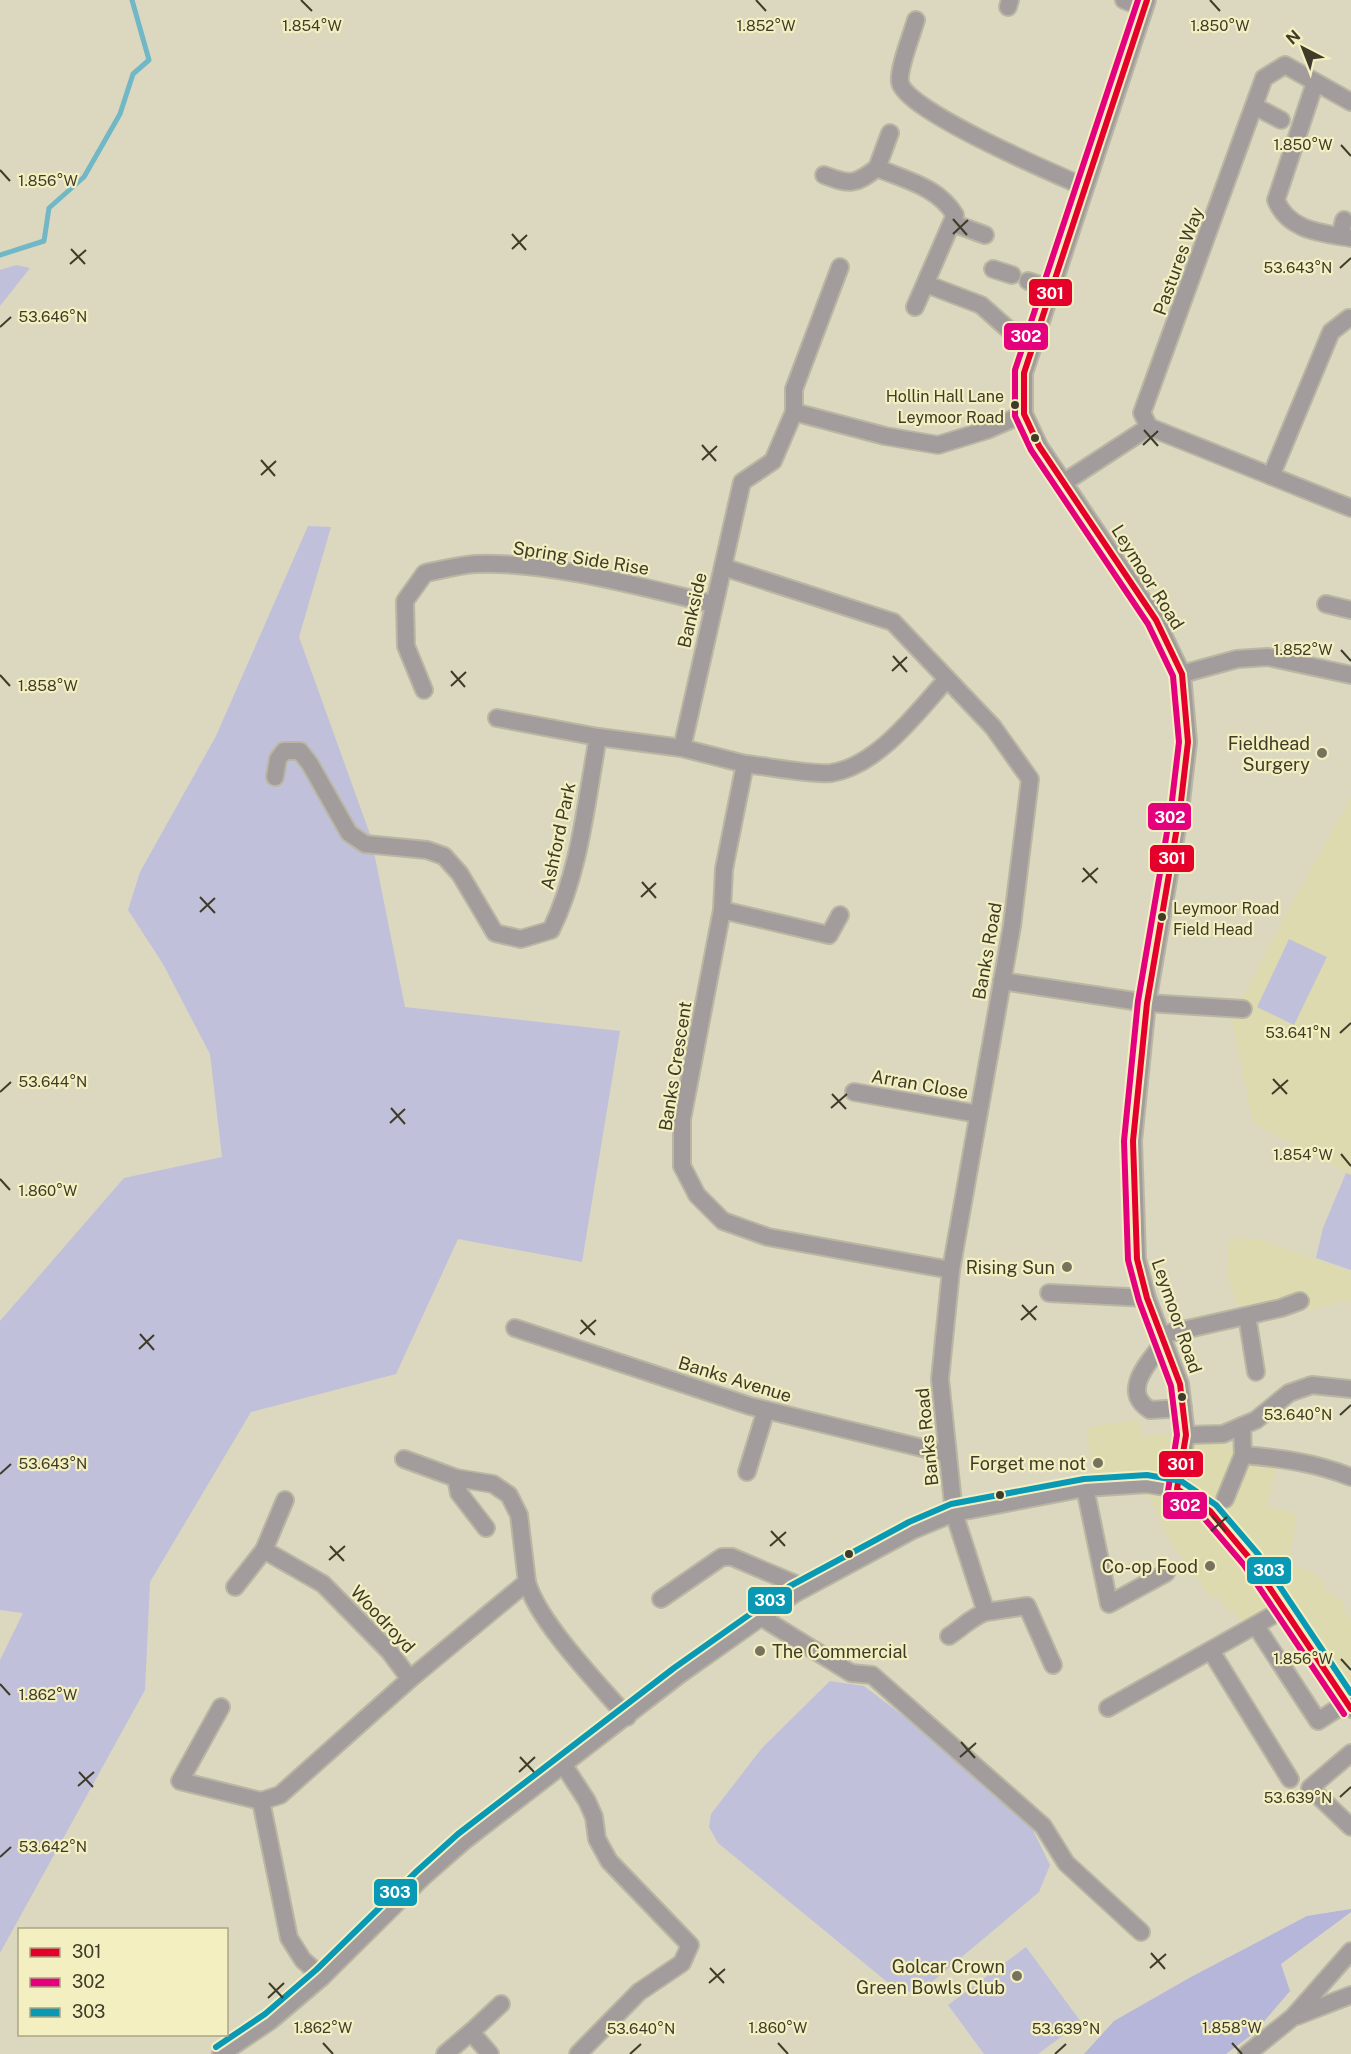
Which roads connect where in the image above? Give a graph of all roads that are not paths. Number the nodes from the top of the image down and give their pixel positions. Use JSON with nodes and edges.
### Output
{"nodes":[{"id":1,"x":1124,"y":0,"type":"edge"},
{"id":2,"x":1145,"y":4,"type":"edge"},
{"id":3,"x":916,"y":20,"type":"dead end"},
{"id":4,"x":1315,"y":83,"type":"junction"},
{"id":5,"x":1351,"y":102,"type":"edge"},
{"id":6,"x":1256,"y":107,"type":"junction"},
{"id":7,"x":1281,"y":120,"type":"dead end"},
{"id":8,"x":890,"y":133,"type":"dead end"},
{"id":9,"x":877,"y":168,"type":"junction"},
{"id":10,"x":824,"y":175,"type":"dead end"},
{"id":11,"x":1085,"y":187,"type":"junction"},
{"id":12,"x":952,"y":224,"type":"junction"},
{"id":13,"x":1345,"y":232,"type":"edge"},
{"id":14,"x":985,"y":235,"type":"dead end"},
{"id":15,"x":840,"y":267,"type":"dead end"},
{"id":16,"x":993,"y":269,"type":"dead end"},
{"id":17,"x":926,"y":284,"type":"junction"},
{"id":18,"x":1051,"y":289,"type":"junction"},
{"id":19,"x":915,"y":307,"type":"dead end"},
{"id":20,"x":1349,"y":318,"type":"dead end"},
{"id":21,"x":1034,"y":342,"type":"junction"},
{"id":22,"x":794,"y":412,"type":"junction"},
{"id":23,"x":1023,"y":414,"type":"junction"},
{"id":24,"x":1149,"y":427,"type":"junction"},
{"id":25,"x":1271,"y":476,"type":"junction"},
{"id":26,"x":1063,"y":483,"type":"junction"},
{"id":27,"x":1351,"y":508,"type":"edge"},
{"id":28,"x":723,"y":567,"type":"junction"},
{"id":29,"x":712,"y":604,"type":"junction"},
{"id":30,"x":1326,"y":604,"type":"dead end"},
{"id":31,"x":1351,"y":610,"type":"edge"},
{"id":32,"x":1182,"y":674,"type":"junction"},
{"id":33,"x":1351,"y":675,"type":"edge"},
{"id":34,"x":947,"y":679,"type":"junction"},
{"id":35,"x":424,"y":690,"type":"dead end"},
{"id":36,"x":497,"y":718,"type":"dead end"},
{"id":37,"x":598,"y":737,"type":"junction"},
{"id":38,"x":682,"y":748,"type":"junction"},
{"id":39,"x":745,"y":764,"type":"junction"},
{"id":40,"x":275,"y":777,"type":"dead end"},
{"id":41,"x":722,"y":910,"type":"junction"},
{"id":42,"x":840,"y":915,"type":"dead end"},
{"id":43,"x":1002,"y":981,"type":"junction"},
{"id":44,"x":1147,"y":1002,"type":"junction"},
{"id":45,"x":1243,"y":1009,"type":"dead end"},
{"id":46,"x":854,"y":1092,"type":"dead end"},
{"id":47,"x":978,"y":1114,"type":"junction"},
{"id":48,"x":951,"y":1270,"type":"junction"},
{"id":49,"x":1049,"y":1293,"type":"dead end"},
{"id":50,"x":1147,"y":1298,"type":"junction"},
{"id":51,"x":1300,"y":1301,"type":"dead end"},
{"id":52,"x":1247,"y":1316,"type":"junction"},
{"id":53,"x":515,"y":1328,"type":"dead end"},
{"id":54,"x":1162,"y":1339,"type":"junction"},
{"id":55,"x":1256,"y":1372,"type":"dead end"},
{"id":56,"x":1351,"y":1389,"type":"edge"},
{"id":57,"x":1183,"y":1408,"type":"junction"},
{"id":58,"x":765,"y":1410,"type":"junction"},
{"id":59,"x":1242,"y":1426,"type":"junction"},
{"id":60,"x":1186,"y":1435,"type":"junction"},
{"id":61,"x":947,"y":1454,"type":"junction"},
{"id":62,"x":1243,"y":1455,"type":"junction"},
{"id":63,"x":404,"y":1459,"type":"dead end"},
{"id":64,"x":747,"y":1472,"type":"dead end"},
{"id":65,"x":1351,"y":1477,"type":"edge"},
{"id":66,"x":456,"y":1478,"type":"junction"},
{"id":67,"x":1085,"y":1488,"type":"junction"},
{"id":68,"x":1177,"y":1489,"type":"junction"},
{"id":69,"x":1225,"y":1499,"type":"dead end"},
{"id":70,"x":285,"y":1500,"type":"dead end"},
{"id":71,"x":954,"y":1514,"type":"junction"},
{"id":72,"x":486,"y":1528,"type":"dead end"},
{"id":73,"x":264,"y":1550,"type":"junction"},
{"id":74,"x":1166,"y":1573,"type":"dead end"},
{"id":75,"x":527,"y":1582,"type":"junction"},
{"id":76,"x":234,"y":1587,"type":"dead end"},
{"id":77,"x":805,"y":1588,"type":"junction"},
{"id":78,"x":661,"y":1599,"type":"dead end"},
{"id":79,"x":1284,"y":1609,"type":"junction"},
{"id":80,"x":986,"y":1612,"type":"junction"},
{"id":81,"x":761,"y":1617,"type":"junction"},
{"id":82,"x":1256,"y":1626,"type":"junction"},
{"id":83,"x":949,"y":1636,"type":"dead end"},
{"id":84,"x":1212,"y":1651,"type":"junction"},
{"id":85,"x":1053,"y":1665,"type":"dead end"},
{"id":86,"x":410,"y":1679,"type":"junction"},
{"id":87,"x":1349,"y":1706,"type":"edge"},
{"id":88,"x":221,"y":1707,"type":"dead end"},
{"id":89,"x":1108,"y":1708,"type":"dead end"},
{"id":90,"x":627,"y":1718,"type":"junction"},
{"id":91,"x":1351,"y":1753,"type":"edge"},
{"id":92,"x":563,"y":1764,"type":"junction"},
{"id":93,"x":1290,"y":1779,"type":"dead end"},
{"id":94,"x":261,"y":1801,"type":"junction"},
{"id":95,"x":1351,"y":1827,"type":"edge"},
{"id":96,"x":1141,"y":1932,"type":"dead end"},
{"id":97,"x":1351,"y":1951,"type":"edge"},
{"id":98,"x":322,"y":1977,"type":"junction"},
{"id":99,"x":1351,"y":1995,"type":"edge"},
{"id":100,"x":501,"y":2004,"type":"dead end"},
{"id":101,"x":1293,"y":2017,"type":"junction"},
{"id":102,"x":470,"y":2033,"type":"junction"},
{"id":103,"x":221,"y":2054,"type":"edge"},
{"id":104,"x":445,"y":2054,"type":"edge"},
{"id":105,"x":489,"y":2054,"type":"edge"},
{"id":106,"x":578,"y":2054,"type":"edge"},
{"id":107,"x":1247,"y":2054,"type":"edge"}],
"edges":[{"from":1,"to":2,"type":"street"},
{"from":2,"to":11,"type":"street"},
{"from":3,"to":11,"type":"street"},
{"from":4,"to":5,"type":"street","name":"Pastures Way"},
{"from":4,"to":6,"type":"street","name":"Pastures Way"},
{"from":4,"to":13,"type":"street"},
{"from":6,"to":7,"type":"street"},
{"from":6,"to":24,"type":"street","name":"Pastures Way"},
{"from":8,"to":9,"type":"street"},
{"from":9,"to":10,"type":"street"},
{"from":9,"to":12,"type":"street"},
{"from":11,"to":18,"type":"street"},
{"from":12,"to":14,"type":"street"},
{"from":12,"to":17,"type":"street"},
{"from":15,"to":22,"type":"street"},
{"from":16,"to":18,"type":"street"},
{"from":17,"to":19,"type":"street"},
{"from":17,"to":21,"type":"street"},
{"from":18,"to":21,"type":"street"},
{"from":20,"to":25,"type":"street"},
{"from":21,"to":23,"type":"street"},
{"from":22,"to":23,"type":"street"},
{"from":22,"to":28,"type":"street","name":"Bankside"},
{"from":23,"to":26,"type":"street","name":"Leymoor Road"},
{"from":24,"to":25,"type":"street"},
{"from":24,"to":26,"type":"street"},
{"from":25,"to":27,"type":"street"},
{"from":26,"to":32,"type":"street","name":"Leymoor Road"},
{"from":28,"to":29,"type":"street","name":"Bankside"},
{"from":28,"to":34,"type":"street","name":"Banks Road"},
{"from":29,"to":35,"type":"street","name":"Spring Side Rise"},
{"from":29,"to":38,"type":"street","name":"Bankside"},
{"from":30,"to":31,"type":"street"},
{"from":32,"to":33,"type":"street"},
{"from":32,"to":44,"type":"street","name":"Leymoor Road"},
{"from":34,"to":39,"type":"street"},
{"from":34,"to":43,"type":"street","name":"Banks Road"},
{"from":36,"to":37,"type":"street"},
{"from":37,"to":38,"type":"street"},
{"from":37,"to":40,"type":"street","name":"Ashford Park"},
{"from":38,"to":39,"type":"street"},
{"from":39,"to":41,"type":"street","name":"Banks Crescent"},
{"from":41,"to":42,"type":"street"},
{"from":41,"to":48,"type":"street","name":"Banks Crescent"},
{"from":43,"to":44,"type":"street"},
{"from":43,"to":47,"type":"street","name":"Banks Road"},
{"from":44,"to":45,"type":"street"},
{"from":44,"to":50,"type":"street","name":"Leymoor Road"},
{"from":46,"to":47,"type":"street","name":"Arran Close"},
{"from":47,"to":48,"type":"street","name":"Banks Road"},
{"from":48,"to":61,"type":"street","name":"Banks Road"},
{"from":49,"to":50,"type":"street"},
{"from":50,"to":54,"type":"street","name":"Leymoor Road"},
{"from":51,"to":52,"type":"street"},
{"from":52,"to":54,"type":"street"},
{"from":52,"to":55,"type":"street"},
{"from":53,"to":58,"type":"street","name":"Banks Avenue"},
{"from":54,"to":57,"type":"street","name":"Leymoor Road"},
{"from":54,"to":57,"type":"street"},
{"from":56,"to":59,"type":"street"},
{"from":57,"to":60,"type":"street","name":"Leymoor Road"},
{"from":58,"to":61,"type":"street","name":"Banks Avenue"},
{"from":58,"to":64,"type":"street"},
{"from":59,"to":60,"type":"street"},
{"from":59,"to":62,"type":"street"},
{"from":60,"to":68,"type":"street","name":"Leymoor Road"},
{"from":61,"to":71,"type":"street","name":"Banks Road"},
{"from":62,"to":65,"type":"street"},
{"from":62,"to":69,"type":"street"},
{"from":63,"to":66,"type":"street"},
{"from":66,"to":72,"type":"street"},
{"from":66,"to":75,"type":"street"},
{"from":67,"to":68,"type":"street"},
{"from":67,"to":71,"type":"street"},
{"from":67,"to":74,"type":"street"},
{"from":68,"to":79,"type":"street"},
{"from":70,"to":73,"type":"street"},
{"from":71,"to":77,"type":"street"},
{"from":71,"to":80,"type":"street","name":"Banks Road"},
{"from":73,"to":76,"type":"street"},
{"from":73,"to":86,"type":"street","name":"Woodroyd"},
{"from":75,"to":86,"type":"street","name":"Woodroyd"},
{"from":75,"to":90,"type":"street"},
{"from":77,"to":78,"type":"street"},
{"from":77,"to":81,"type":"street"},
{"from":79,"to":82,"type":"street"},
{"from":79,"to":87,"type":"street"},
{"from":80,"to":83,"type":"street"},
{"from":80,"to":85,"type":"street"},
{"from":81,"to":90,"type":"street"},
{"from":81,"to":96,"type":"street"},
{"from":82,"to":84,"type":"street"},
{"from":82,"to":87,"type":"street"},
{"from":84,"to":89,"type":"street"},
{"from":84,"to":93,"type":"street"},
{"from":86,"to":94,"type":"street","name":"Woodroyd"},
{"from":88,"to":94,"type":"street"},
{"from":90,"to":92,"type":"street"},
{"from":91,"to":95,"type":"street"},
{"from":92,"to":98,"type":"street"},
{"from":92,"to":106,"type":"street"},
{"from":94,"to":98,"type":"street"},
{"from":97,"to":101,"type":"street"},
{"from":98,"to":103,"type":"street"},
{"from":99,"to":101,"type":"street"},
{"from":100,"to":102,"type":"street"},
{"from":101,"to":107,"type":"street"},
{"from":102,"to":104,"type":"street"},
{"from":102,"to":105,"type":"street"}]}
